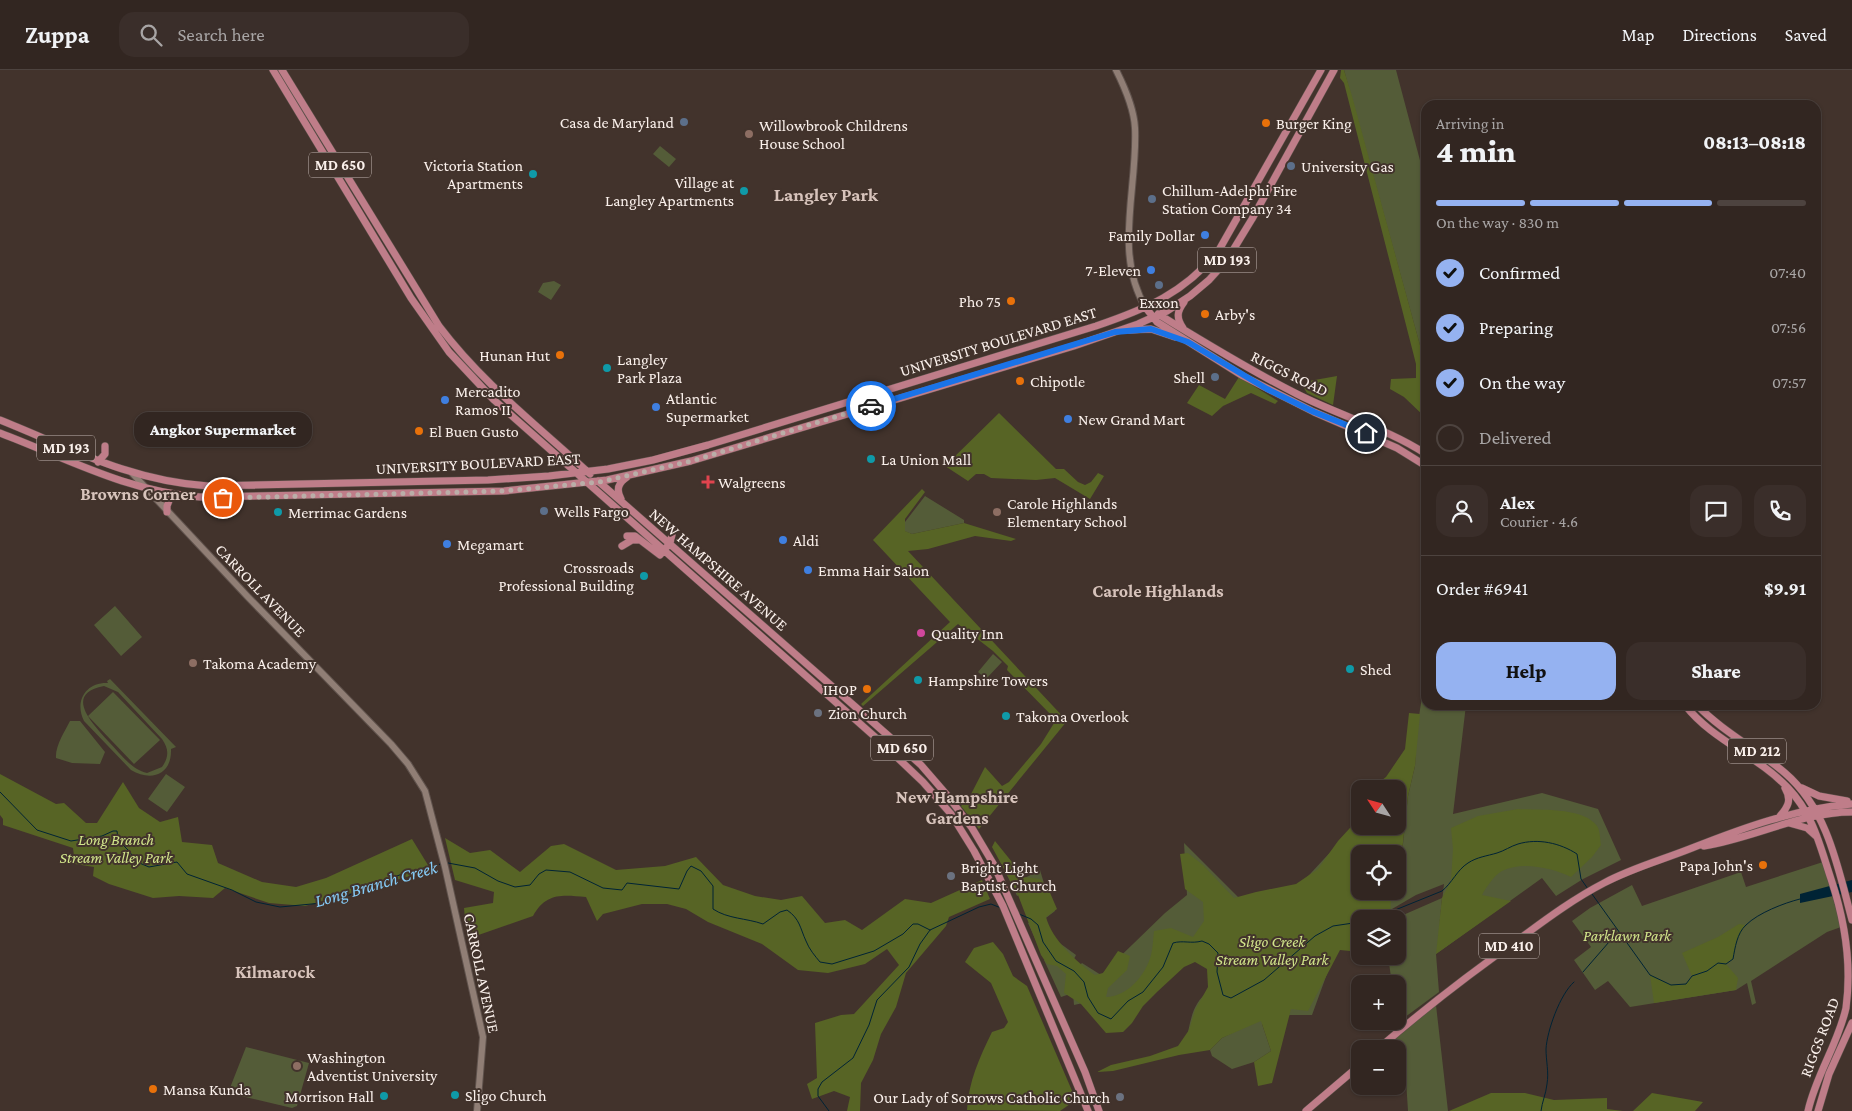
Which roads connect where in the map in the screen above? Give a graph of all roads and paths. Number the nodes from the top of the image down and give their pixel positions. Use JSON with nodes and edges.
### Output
{"nodes":[{"id":1,"x":273,"y":70,"type":"edge"},
{"id":2,"x":282,"y":70,"type":"edge"},
{"id":3,"x":1116,"y":70,"type":"edge"},
{"id":4,"x":1321,"y":70,"type":"edge"},
{"id":5,"x":1334,"y":70,"type":"edge"},
{"id":6,"x":1190,"y":296,"type":"junction"},
{"id":7,"x":1146,"y":308,"type":"junction"},
{"id":8,"x":1156,"y":316,"type":"junction"},
{"id":9,"x":1115,"y":332,"type":"junction"},
{"id":10,"x":1186,"y":332,"type":"junction"},
{"id":11,"x":1188,"y":342,"type":"junction"},
{"id":12,"x":0,"y":420,"type":"edge"},
{"id":13,"x":0,"y":433,"type":"edge"},
{"id":14,"x":105,"y":446,"type":"dead end"},
{"id":15,"x":1421,"y":451,"type":"edge"},
{"id":16,"x":98,"y":462,"type":"junction"},
{"id":17,"x":1421,"y":463,"type":"edge"},
{"id":18,"x":588,"y":472,"type":"junction"},
{"id":19,"x":132,"y":473,"type":"junction"},
{"id":20,"x":577,"y":473,"type":"junction"},
{"id":21,"x":628,"y":476,"type":"junction"},
{"id":22,"x":488,"y":480,"type":"junction"},
{"id":23,"x":383,"y":482,"type":"junction"},
{"id":24,"x":599,"y":482,"type":"junction"},
{"id":25,"x":587,"y":483,"type":"junction"},
{"id":26,"x":146,"y":489,"type":"junction"},
{"id":27,"x":477,"y":491,"type":"junction"},
{"id":28,"x":374,"y":494,"type":"junction"},
{"id":29,"x":177,"y":495,"type":"junction"},
{"id":30,"x":622,"y":502,"type":"junction"},
{"id":31,"x":168,"y":512,"type":"junction"},
{"id":32,"x":627,"y":536,"type":"dead end"},
{"id":33,"x":640,"y":540,"type":"junction"},
{"id":34,"x":667,"y":541,"type":"junction"},
{"id":35,"x":622,"y":546,"type":"dead end"},
{"id":36,"x":661,"y":548,"type":"junction"},
{"id":37,"x":770,"y":645,"type":"junction"},
{"id":38,"x":814,"y":671,"type":"junction"},
{"id":39,"x":1690,"y":710,"type":"edge"},
{"id":40,"x":1703,"y":710,"type":"edge"},
{"id":41,"x":1791,"y":779,"type":"junction"},
{"id":42,"x":1779,"y":780,"type":"junction"},
{"id":43,"x":1852,"y":803,"type":"edge"},
{"id":44,"x":1805,"y":810,"type":"junction"},
{"id":45,"x":1816,"y":811,"type":"junction"},
{"id":46,"x":1852,"y":812,"type":"edge"},
{"id":47,"x":1837,"y":813,"type":"junction"},
{"id":48,"x":1779,"y":817,"type":"junction"},
{"id":49,"x":1809,"y":817,"type":"junction"},
{"id":50,"x":1788,"y":823,"type":"junction"},
{"id":51,"x":1827,"y":834,"type":"junction"},
{"id":52,"x":1819,"y":839,"type":"junction"},
{"id":53,"x":1692,"y":848,"type":"junction"},
{"id":54,"x":1852,"y":920,"type":"edge"},
{"id":55,"x":1852,"y":1023,"type":"edge"},
{"id":56,"x":1388,"y":1040,"type":"edge"},
{"id":57,"x":1351,"y":1073,"type":"edge"},
{"id":58,"x":477,"y":1111,"type":"edge"},
{"id":59,"x":1088,"y":1111,"type":"edge"},
{"id":60,"x":1099,"y":1111,"type":"edge"},
{"id":61,"x":1306,"y":1111,"type":"edge"},
{"id":62,"x":1808,"y":1111,"type":"edge"},
{"id":63,"x":1818,"y":1111,"type":"edge"}],
"edges":[{"from":1,"to":20,"type":"main road","name":"NEW HAMPSHIRE AVENUE","number":"MD 650"},
{"from":2,"to":18,"type":"main road","name":"NEW HAMPSHIRE AVENUE","number":"MD 650"},
{"from":3,"to":7,"type":"main road","name":"RIGGS ROAD"},
{"from":4,"to":7,"type":"main road","name":"UNIVERSITY BOULEVARD EAST","number":"MD 193"},
{"from":5,"to":6,"type":"main road","name":"UNIVERSITY BOULEVARD EAST","number":"MD 193"},
{"from":6,"to":8,"type":"main road","name":"UNIVERSITY BOULEVARD EAST","number":"MD 193"},
{"from":6,"to":10,"type":"main road"},
{"from":7,"to":8,"type":"main road","name":"RIGGS ROAD"},
{"from":7,"to":18,"type":"main road","name":"UNIVERSITY BOULEVARD EAST","number":"MD 193"},
{"from":8,"to":9,"type":"main road","name":"UNIVERSITY BOULEVARD EAST","number":"MD 193"},
{"from":8,"to":10,"type":"main road","name":"RIGGS ROAD"},
{"from":8,"to":11,"type":"main road","name":"RIGGS ROAD"},
{"from":9,"to":11,"type":"main road"},
{"from":9,"to":21,"type":"main road","name":"UNIVERSITY BOULEVARD EAST","number":"MD 193"},
{"from":10,"to":15,"type":"main road","name":"RIGGS ROAD"},
{"from":11,"to":17,"type":"main road","name":"RIGGS ROAD"},
{"from":12,"to":16,"type":"main road","number":"MD 193"},
{"from":13,"to":26,"type":"main road","name":"UNIVERSITY BOULEVARD EAST","number":"MD 193"},
{"from":14,"to":16,"type":"main road"},
{"from":16,"to":19,"type":"main road","number":"MD 193"},
{"from":18,"to":20,"type":"main road","name":"UNIVERSITY BOULEVARD EAST","number":"MD 193"},
{"from":18,"to":24,"type":"main road","name":"NEW HAMPSHIRE AVENUE","number":"MD 650"},
{"from":19,"to":23,"type":"main road","name":"UNIVERSITY BOULEVARD EAST","number":"MD 193"},
{"from":19,"to":26,"type":"main road","name":"CARROLL AVENUE"},
{"from":20,"to":22,"type":"main road","name":"UNIVERSITY BOULEVARD EAST","number":"MD 193"},
{"from":20,"to":25,"type":"main road","name":"NEW HAMPSHIRE AVENUE","number":"MD 650"},
{"from":21,"to":24,"type":"main road","name":"UNIVERSITY BOULEVARD EAST","number":"MD 193"},
{"from":21,"to":30,"type":"main road"},
{"from":22,"to":23,"type":"main road","name":"UNIVERSITY BOULEVARD EAST","number":"MD 193"},
{"from":22,"to":27,"type":"main road"},
{"from":23,"to":28,"type":"main road"},
{"from":24,"to":25,"type":"main road","name":"UNIVERSITY BOULEVARD EAST","number":"MD 193"},
{"from":24,"to":30,"type":"main road","name":"NEW HAMPSHIRE AVENUE","number":"MD 650"},
{"from":25,"to":27,"type":"main road","name":"UNIVERSITY BOULEVARD EAST","number":"MD 193"},
{"from":25,"to":36,"type":"main road","name":"NEW HAMPSHIRE AVENUE","number":"MD 650"},
{"from":26,"to":29,"type":"main road","name":"UNIVERSITY BOULEVARD EAST","number":"MD 193"},
{"from":26,"to":31,"type":"main road","name":"CARROLL AVENUE"},
{"from":27,"to":28,"type":"main road","name":"UNIVERSITY BOULEVARD EAST","number":"MD 193"},
{"from":28,"to":29,"type":"main road","name":"UNIVERSITY BOULEVARD EAST","number":"MD 193"},
{"from":29,"to":31,"type":"main road"},
{"from":30,"to":34,"type":"main road","name":"NEW HAMPSHIRE AVENUE","number":"MD 650"},
{"from":31,"to":58,"type":"main road","name":"CARROLL AVENUE"},
{"from":32,"to":33,"type":"main road"},
{"from":33,"to":35,"type":"main road"},
{"from":33,"to":36,"type":"main road"},
{"from":34,"to":36,"type":"main road"},
{"from":34,"to":38,"type":"main road","name":"NEW HAMPSHIRE AVENUE","number":"MD 650"},
{"from":36,"to":37,"type":"main road","name":"NEW HAMPSHIRE AVENUE","number":"MD 650"},
{"from":37,"to":38,"type":"main road"},
{"from":37,"to":59,"type":"main road","name":"NEW HAMPSHIRE AVENUE","number":"MD 650"},
{"from":38,"to":60,"type":"main road","name":"NEW HAMPSHIRE AVENUE","number":"MD 650"},
{"from":39,"to":42,"type":"main road","name":"RIGGS ROAD","number":"MD 212"},
{"from":40,"to":41,"type":"main road","number":"MD 212"},
{"from":41,"to":43,"type":"main road"},
{"from":41,"to":45,"type":"main road","number":"MD 212"},
{"from":42,"to":44,"type":"main road","name":"RIGGS ROAD","number":"MD 212"},
{"from":42,"to":48,"type":"main road"},
{"from":43,"to":45,"type":"main road","number":"MD 410"},
{"from":44,"to":45,"type":"main road","number":"MD 410"},
{"from":44,"to":48,"type":"main road","number":"MD 410"},
{"from":44,"to":49,"type":"main road","name":"RIGGS ROAD","number":"MD 212"},
{"from":45,"to":47,"type":"main road","number":"MD 410"},
{"from":45,"to":49,"type":"main road","number":"MD 410"},
{"from":45,"to":51,"type":"main road","number":"MD 212"},
{"from":46,"to":47,"type":"main road","number":"MD 410"},
{"from":47,"to":51,"type":"main road"},
{"from":48,"to":53,"type":"main road","number":"MD 410"},
{"from":49,"to":50,"type":"main road","number":"MD 410"},
{"from":49,"to":52,"type":"main road","name":"RIGGS ROAD","number":"MD 212"},
{"from":50,"to":52,"type":"main road"},
{"from":50,"to":53,"type":"main road","number":"MD 410"},
{"from":51,"to":54,"type":"main road","number":"MD 212"},
{"from":52,"to":62,"type":"main road","name":"RIGGS ROAD","number":"MD 212"},
{"from":53,"to":56,"type":"main road","number":"MD 410"},
{"from":55,"to":63,"type":"main road","name":"RIGGS ROAD"},
{"from":57,"to":61,"type":"main road"}]}
